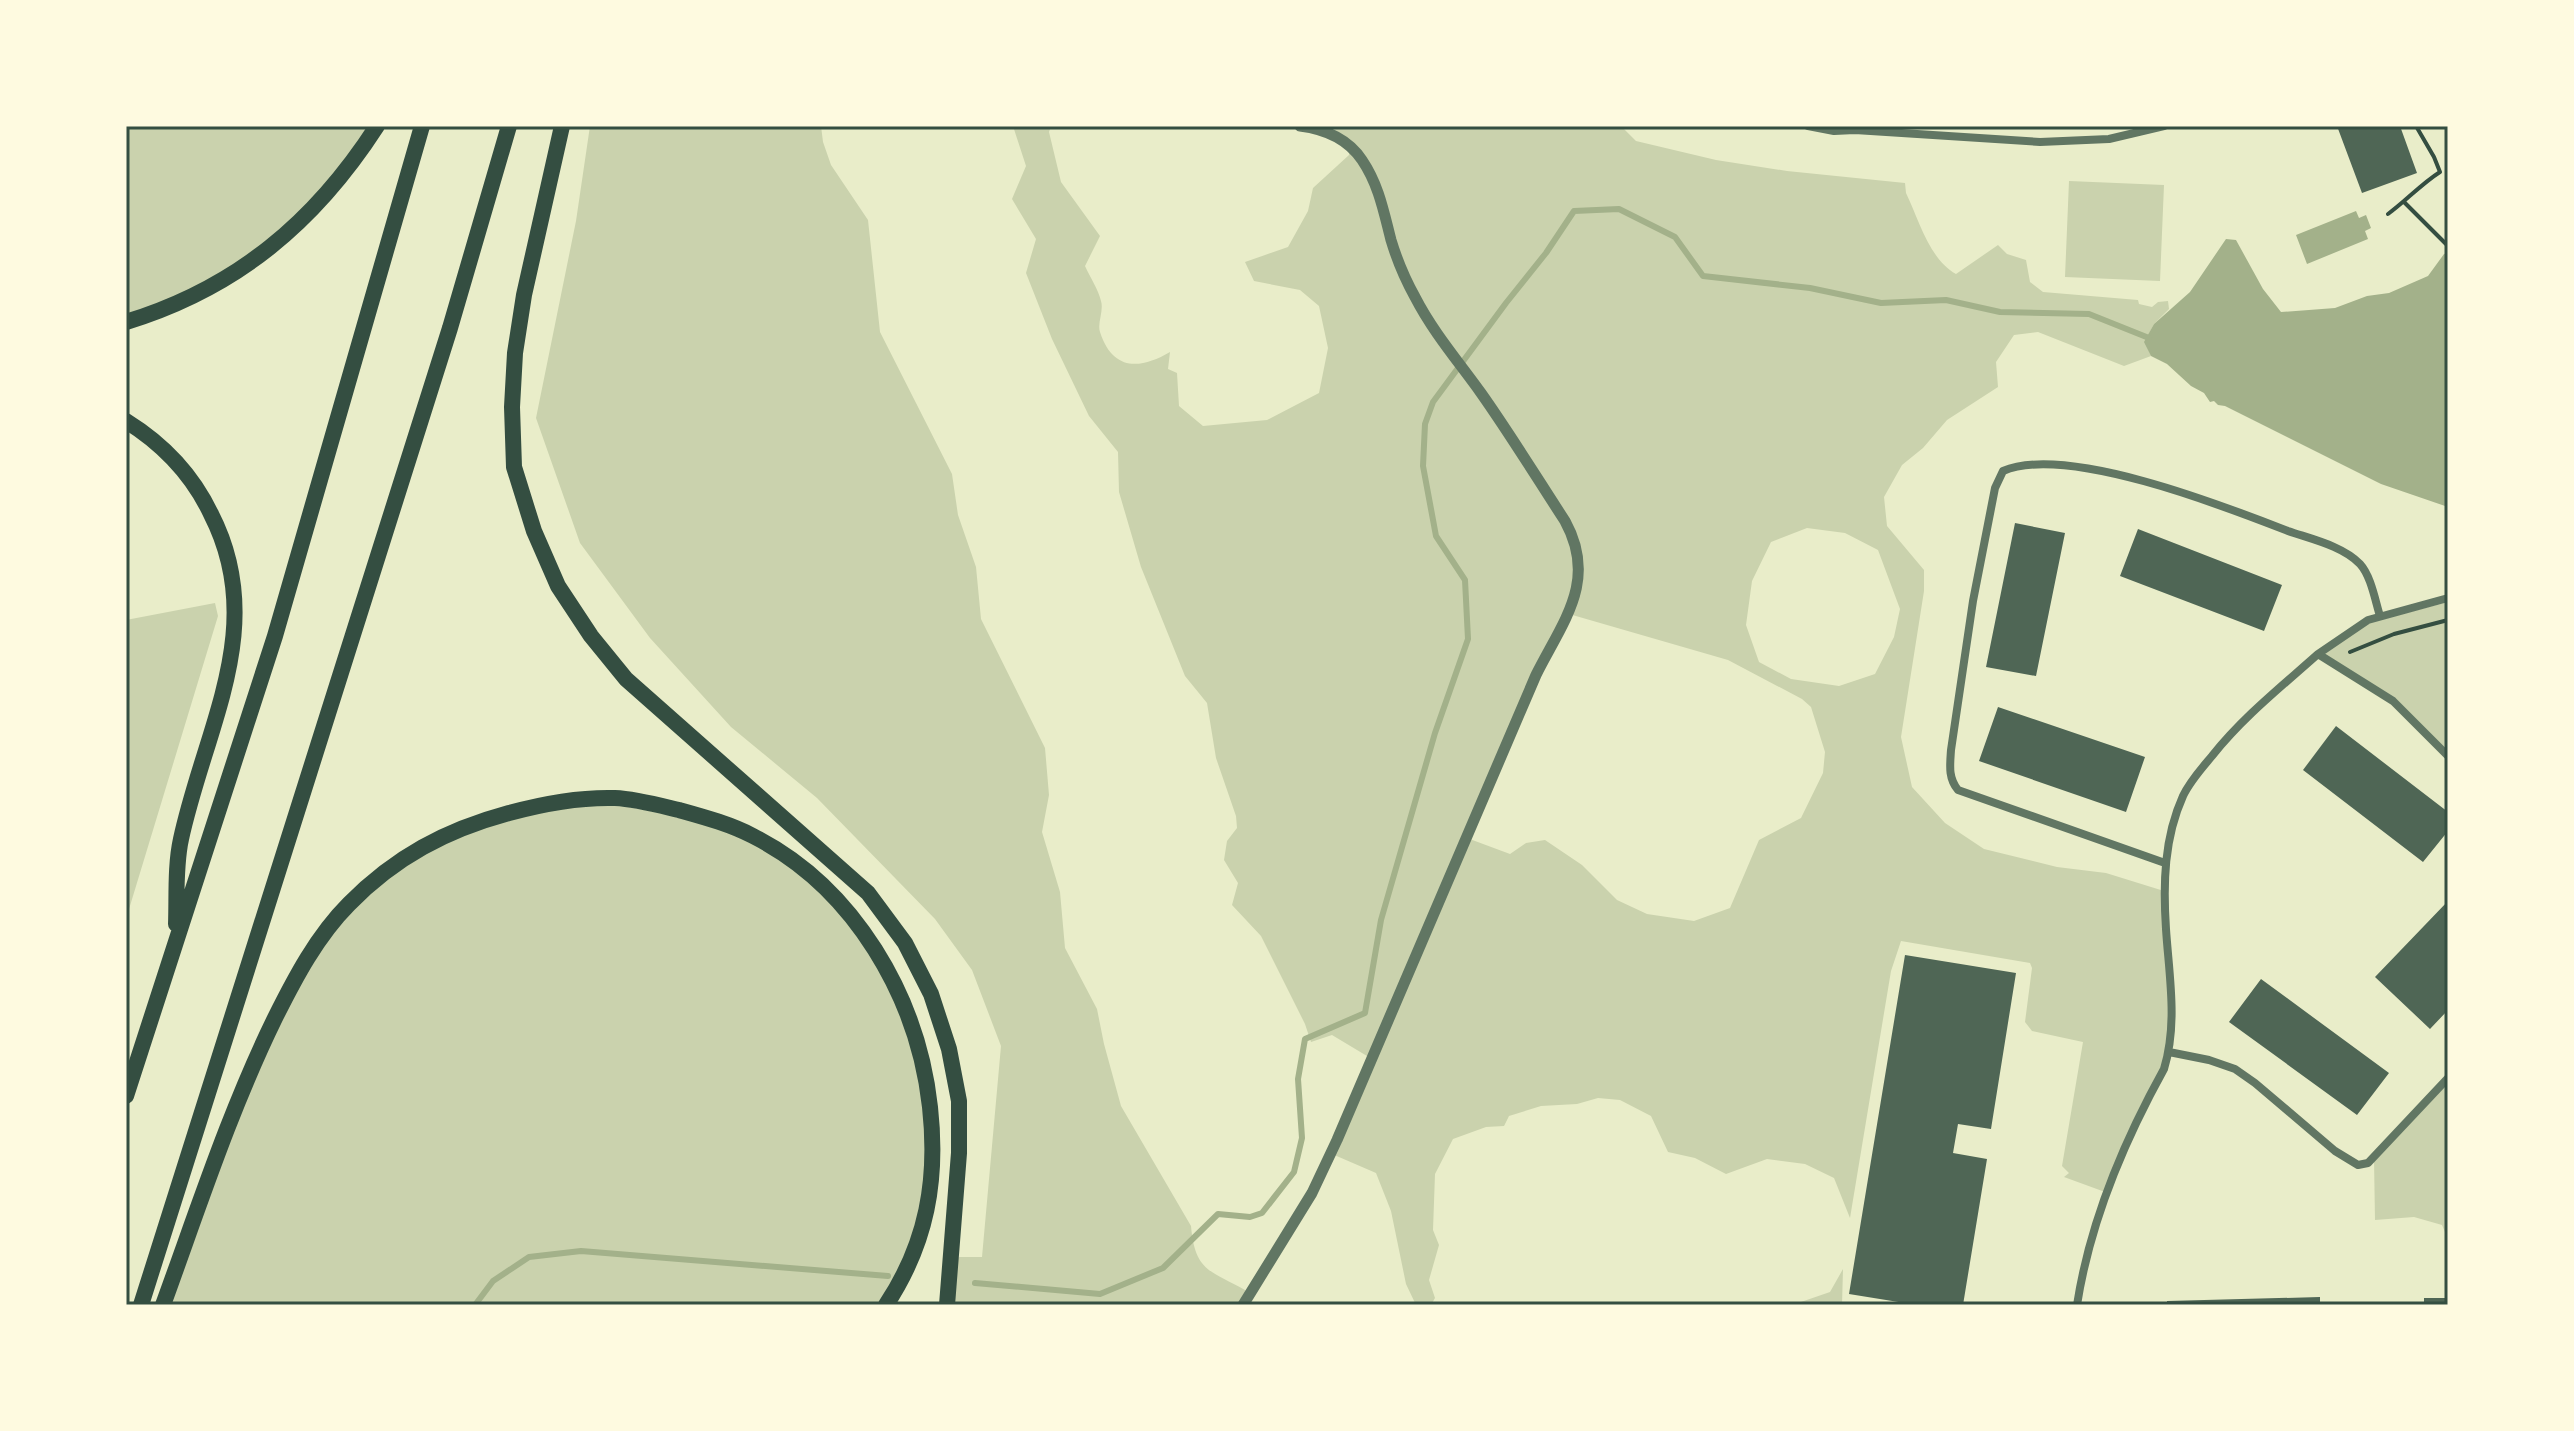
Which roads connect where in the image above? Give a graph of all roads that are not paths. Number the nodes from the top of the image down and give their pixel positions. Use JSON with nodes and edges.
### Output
{"nodes":[{"id":1,"x":377,"y":126,"type":"edge"},
{"id":2,"x":422,"y":126,"type":"edge"},
{"id":3,"x":509,"y":126,"type":"edge"},
{"id":4,"x":562,"y":126,"type":"edge"},
{"id":5,"x":1300,"y":126,"type":"edge"},
{"id":6,"x":1808,"y":126,"type":"edge"},
{"id":7,"x":2164,"y":126,"type":"edge"},
{"id":8,"x":126,"y":322,"type":"edge"},
{"id":9,"x":126,"y":421,"type":"edge"},
{"id":10,"x":2448,"y":598,"type":"edge"},
{"id":11,"x":2380,"y":616,"type":"junction"},
{"id":12,"x":2318,"y":654,"type":"junction"},
{"id":13,"x":2448,"y":756,"type":"edge"},
{"id":14,"x":2165,"y":863,"type":"junction"},
{"id":15,"x":174,"y":947,"type":"junction"},
{"id":16,"x":2169,"y":1052,"type":"junction"},
{"id":17,"x":2448,"y":1078,"type":"edge"},
{"id":18,"x":126,"y":1096,"type":"edge"},
{"id":19,"x":141,"y":1305,"type":"edge"},
{"id":20,"x":163,"y":1305,"type":"edge"},
{"id":21,"x":886,"y":1305,"type":"edge"},
{"id":22,"x":947,"y":1305,"type":"edge"},
{"id":23,"x":1243,"y":1305,"type":"edge"},
{"id":24,"x":2077,"y":1305,"type":"edge"}],
"edges":[{"from":1,"to":8,"type":"highway"},
{"from":2,"to":15,"type":"highway"},
{"from":3,"to":19,"type":"highway"},
{"from":4,"to":22,"type":"highway"},
{"from":5,"to":23,"type":"street"},
{"from":6,"to":7,"type":"street"},
{"from":9,"to":15,"type":"highway"},
{"from":10,"to":11,"type":"street"},
{"from":11,"to":12,"type":"street"},
{"from":11,"to":14,"type":"street"},
{"from":12,"to":13,"type":"street"},
{"from":12,"to":14,"type":"street"},
{"from":14,"to":16,"type":"street"},
{"from":15,"to":18,"type":"highway"},
{"from":16,"to":17,"type":"street"},
{"from":16,"to":24,"type":"street"},
{"from":20,"to":21,"type":"highway"}]}
